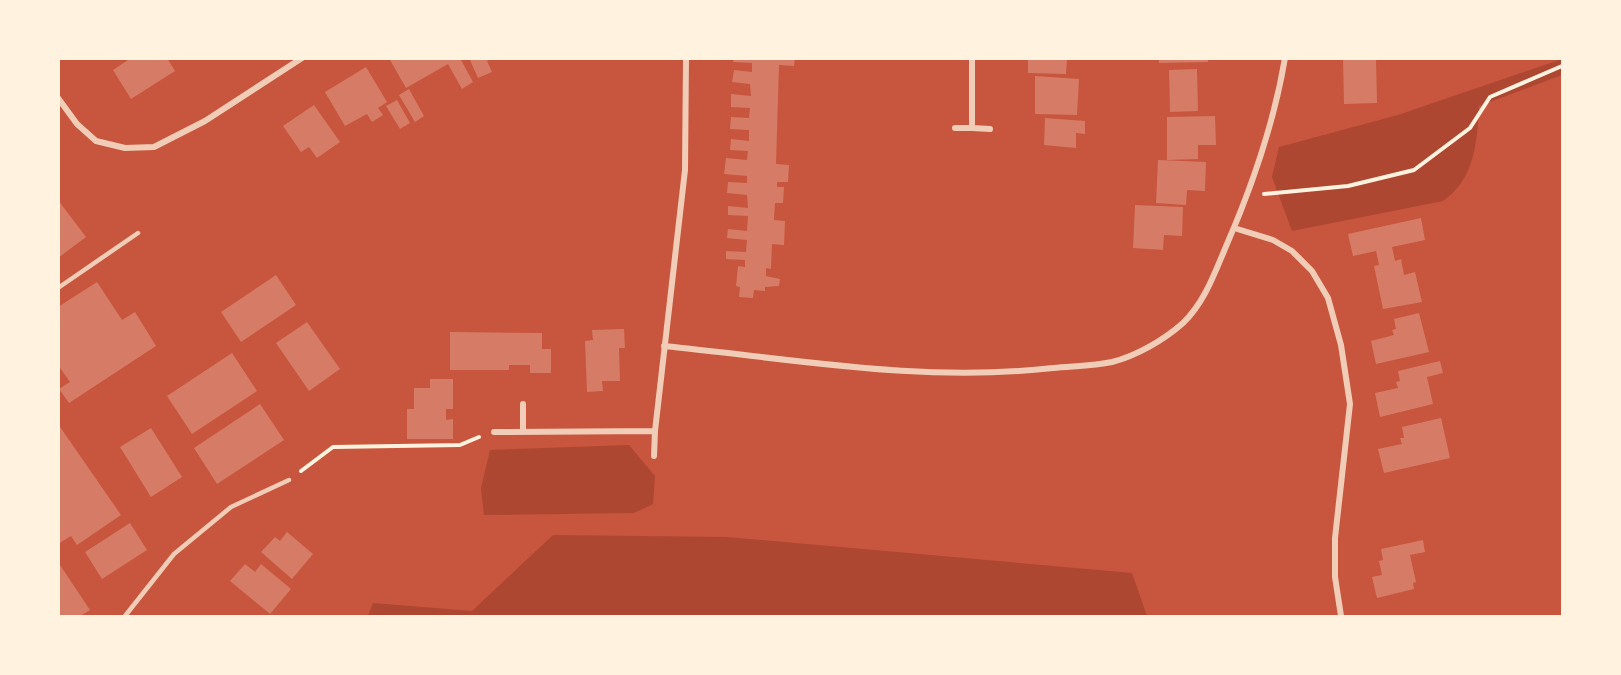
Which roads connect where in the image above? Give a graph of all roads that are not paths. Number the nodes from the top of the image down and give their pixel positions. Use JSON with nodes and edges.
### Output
{"nodes":[{"id":1,"x":302,"y":58,"type":"edge"},
{"id":2,"x":686,"y":58,"type":"edge"},
{"id":3,"x":972,"y":58,"type":"edge"},
{"id":4,"x":1285,"y":58,"type":"edge"},
{"id":5,"x":58,"y":98,"type":"edge"},
{"id":6,"x":955,"y":128,"type":"dead end"},
{"id":7,"x":972,"y":128,"type":"junction"},
{"id":8,"x":990,"y":129,"type":"dead end"},
{"id":9,"x":1234,"y":228,"type":"junction"},
{"id":10,"x":138,"y":234,"type":"dead end"},
{"id":11,"x":58,"y":288,"type":"edge"},
{"id":12,"x":664,"y":346,"type":"junction"},
{"id":13,"x":523,"y":404,"type":"dead end"},
{"id":14,"x":523,"y":430,"type":"junction"},
{"id":15,"x":655,"y":430,"type":"junction"},
{"id":16,"x":494,"y":432,"type":"road end"},
{"id":17,"x":654,"y":456,"type":"dead end"},
{"id":18,"x":289,"y":480,"type":"road end"},
{"id":19,"x":125,"y":616,"type":"edge"},
{"id":20,"x":1341,"y":616,"type":"edge"}],
"edges":[{"from":1,"to":5,"type":"street"},
{"from":2,"to":12,"type":"street"},
{"from":3,"to":7,"type":"street"},
{"from":4,"to":9,"type":"street"},
{"from":6,"to":7,"type":"street"},
{"from":7,"to":8,"type":"street"},
{"from":9,"to":12,"type":"street"},
{"from":9,"to":20,"type":"street"},
{"from":10,"to":11,"type":"lane"},
{"from":12,"to":15,"type":"street"},
{"from":13,"to":14,"type":"street"},
{"from":14,"to":15,"type":"street"},
{"from":14,"to":16,"type":"street"},
{"from":15,"to":17,"type":"street"},
{"from":18,"to":19,"type":"lane"}]}
